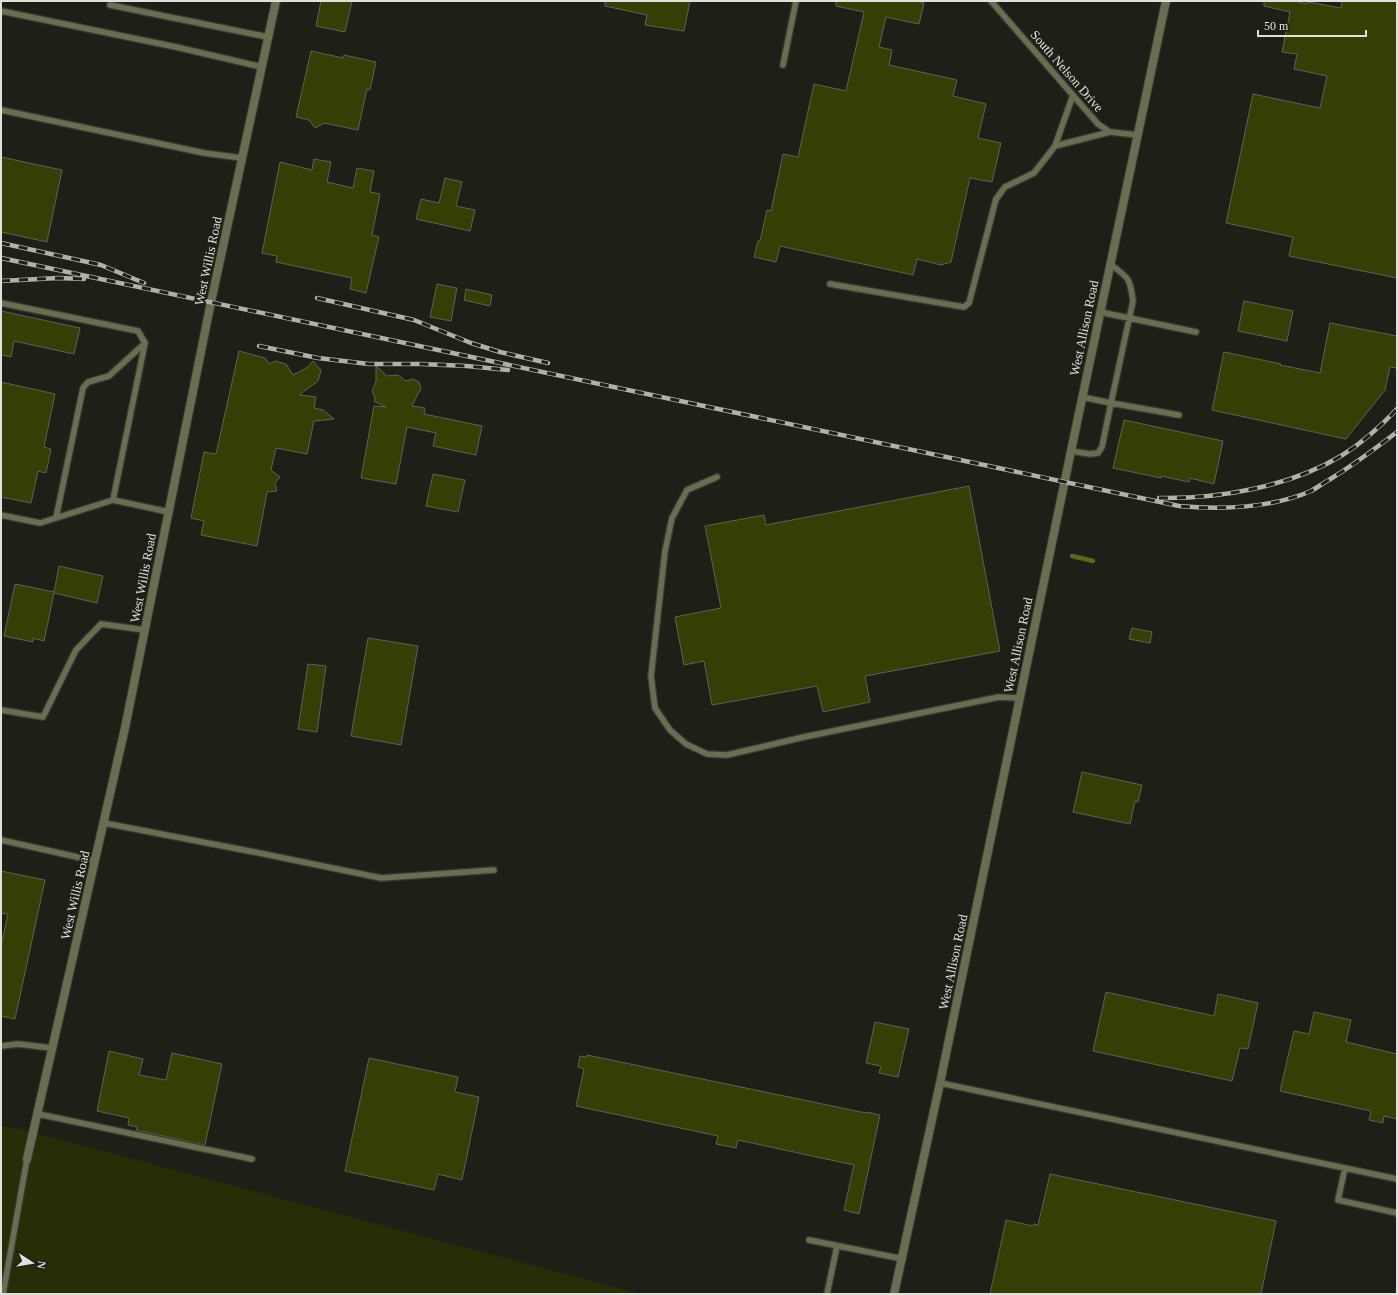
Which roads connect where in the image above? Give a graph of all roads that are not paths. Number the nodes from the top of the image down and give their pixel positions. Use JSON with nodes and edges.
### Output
{"nodes":[{"id":1,"x":276,"y":1,"type":"edge"},
{"id":2,"x":796,"y":1,"type":"edge"},
{"id":3,"x":991,"y":1,"type":"edge"},
{"id":4,"x":1166,"y":1,"type":"edge"},
{"id":5,"x":110,"y":5,"type":"dead end"},
{"id":6,"x":1,"y":12,"type":"edge"},
{"id":7,"x":268,"y":37,"type":"junction"},
{"id":8,"x":784,"y":65,"type":"dead end"},
{"id":9,"x":262,"y":66,"type":"junction"},
{"id":10,"x":1073,"y":95,"type":"junction"},
{"id":11,"x":1,"y":110,"type":"edge"},
{"id":12,"x":1110,"y":132,"type":"junction"},
{"id":13,"x":1138,"y":135,"type":"junction"},
{"id":14,"x":1055,"y":146,"type":"junction"},
{"id":15,"x":242,"y":158,"type":"junction"},
{"id":16,"x":1110,"y":264,"type":"junction"},
{"id":17,"x":830,"y":284,"type":"dead end"},
{"id":18,"x":1,"y":303,"type":"edge"},
{"id":19,"x":1100,"y":312,"type":"junction"},
{"id":20,"x":1129,"y":318,"type":"junction"},
{"id":21,"x":1196,"y":332,"type":"dead end"},
{"id":22,"x":145,"y":343,"type":"junction"},
{"id":23,"x":1082,"y":398,"type":"junction"},
{"id":24,"x":1111,"y":403,"type":"junction"},
{"id":25,"x":1179,"y":415,"type":"dead end"},
{"id":26,"x":1071,"y":451,"type":"junction"},
{"id":27,"x":718,"y":477,"type":"dead end"},
{"id":28,"x":113,"y":500,"type":"junction"},
{"id":29,"x":169,"y":512,"type":"junction"},
{"id":30,"x":1,"y":515,"type":"edge"},
{"id":31,"x":56,"y":518,"type":"junction"},
{"id":32,"x":145,"y":630,"type":"junction"},
{"id":33,"x":1020,"y":698,"type":"junction"},
{"id":34,"x":1,"y":710,"type":"edge"},
{"id":35,"x":104,"y":823,"type":"junction"},
{"id":36,"x":1,"y":840,"type":"edge"},
{"id":37,"x":95,"y":861,"type":"junction"},
{"id":38,"x":494,"y":870,"type":"dead end"},
{"id":39,"x":1,"y":1046,"type":"edge"},
{"id":40,"x":52,"y":1048,"type":"junction"},
{"id":41,"x":940,"y":1083,"type":"junction"},
{"id":42,"x":38,"y":1114,"type":"junction"},
{"id":43,"x":28,"y":1159,"type":"joint"},
{"id":44,"x":252,"y":1159,"type":"dead end"},
{"id":45,"x":1345,"y":1168,"type":"junction"},
{"id":46,"x":1397,"y":1179,"type":"edge"},
{"id":47,"x":1397,"y":1213,"type":"edge"},
{"id":48,"x":809,"y":1240,"type":"dead end"},
{"id":49,"x":837,"y":1246,"type":"junction"},
{"id":50,"x":903,"y":1259,"type":"junction"},
{"id":51,"x":3,"y":1294,"type":"edge"},
{"id":52,"x":827,"y":1294,"type":"edge"},
{"id":53,"x":894,"y":1294,"type":"edge"}],
"edges":[{"from":1,"to":7,"type":"street","name":"West Willis Road"},
{"from":2,"to":8,"type":"lane"},
{"from":3,"to":10,"type":"lane","name":"South Nelson Drive"},
{"from":4,"to":13,"type":"street","name":"West Allison Road"},
{"from":5,"to":7,"type":"lane"},
{"from":6,"to":9,"type":"lane"},
{"from":7,"to":9,"type":"street","name":"West Willis Road"},
{"from":9,"to":15,"type":"street","name":"West Willis Road"},
{"from":10,"to":12,"type":"lane","name":"South Nelson Drive"},
{"from":10,"to":14,"type":"lane"},
{"from":11,"to":15,"type":"lane"},
{"from":12,"to":13,"type":"lane"},
{"from":12,"to":14,"type":"lane"},
{"from":13,"to":16,"type":"street","name":"West Allison Road"},
{"from":14,"to":17,"type":"lane"},
{"from":15,"to":29,"type":"street","name":"West Willis Road"},
{"from":16,"to":19,"type":"street","name":"West Allison Road"},
{"from":16,"to":20,"type":"lane"},
{"from":18,"to":22,"type":"lane"},
{"from":19,"to":20,"type":"lane"},
{"from":19,"to":23,"type":"street","name":"West Allison Road"},
{"from":20,"to":21,"type":"lane"},
{"from":20,"to":24,"type":"lane"},
{"from":22,"to":28,"type":"lane"},
{"from":22,"to":31,"type":"lane"},
{"from":23,"to":24,"type":"lane"},
{"from":23,"to":26,"type":"street","name":"West Allison Road"},
{"from":24,"to":25,"type":"lane"},
{"from":24,"to":26,"type":"lane"},
{"from":26,"to":33,"type":"street","name":"West Allison Road"},
{"from":27,"to":33,"type":"lane"},
{"from":28,"to":29,"type":"lane"},
{"from":28,"to":31,"type":"lane"},
{"from":29,"to":32,"type":"street","name":"West Willis Road"},
{"from":30,"to":31,"type":"lane"},
{"from":32,"to":34,"type":"lane"},
{"from":32,"to":35,"type":"street","name":"West Willis Road"},
{"from":33,"to":41,"type":"street","name":"West Allison Road"},
{"from":35,"to":37,"type":"street","name":"West Willis Road"},
{"from":35,"to":38,"type":"lane"},
{"from":36,"to":37,"type":"lane"},
{"from":37,"to":40,"type":"street","name":"West Willis Road"},
{"from":39,"to":40,"type":"lane"},
{"from":40,"to":42,"type":"street","name":"West Willis Road"},
{"from":41,"to":45,"type":"lane"},
{"from":41,"to":50,"type":"street","name":"West Allison Road"},
{"from":42,"to":43,"type":"street","name":"West Willis Road"},
{"from":42,"to":44,"type":"lane"},
{"from":43,"to":51,"type":"lane"},
{"from":45,"to":46,"type":"lane"},
{"from":45,"to":47,"type":"lane"},
{"from":48,"to":49,"type":"lane"},
{"from":49,"to":50,"type":"lane"},
{"from":49,"to":52,"type":"lane"},
{"from":50,"to":53,"type":"street","name":"West Allison Road"}]}
